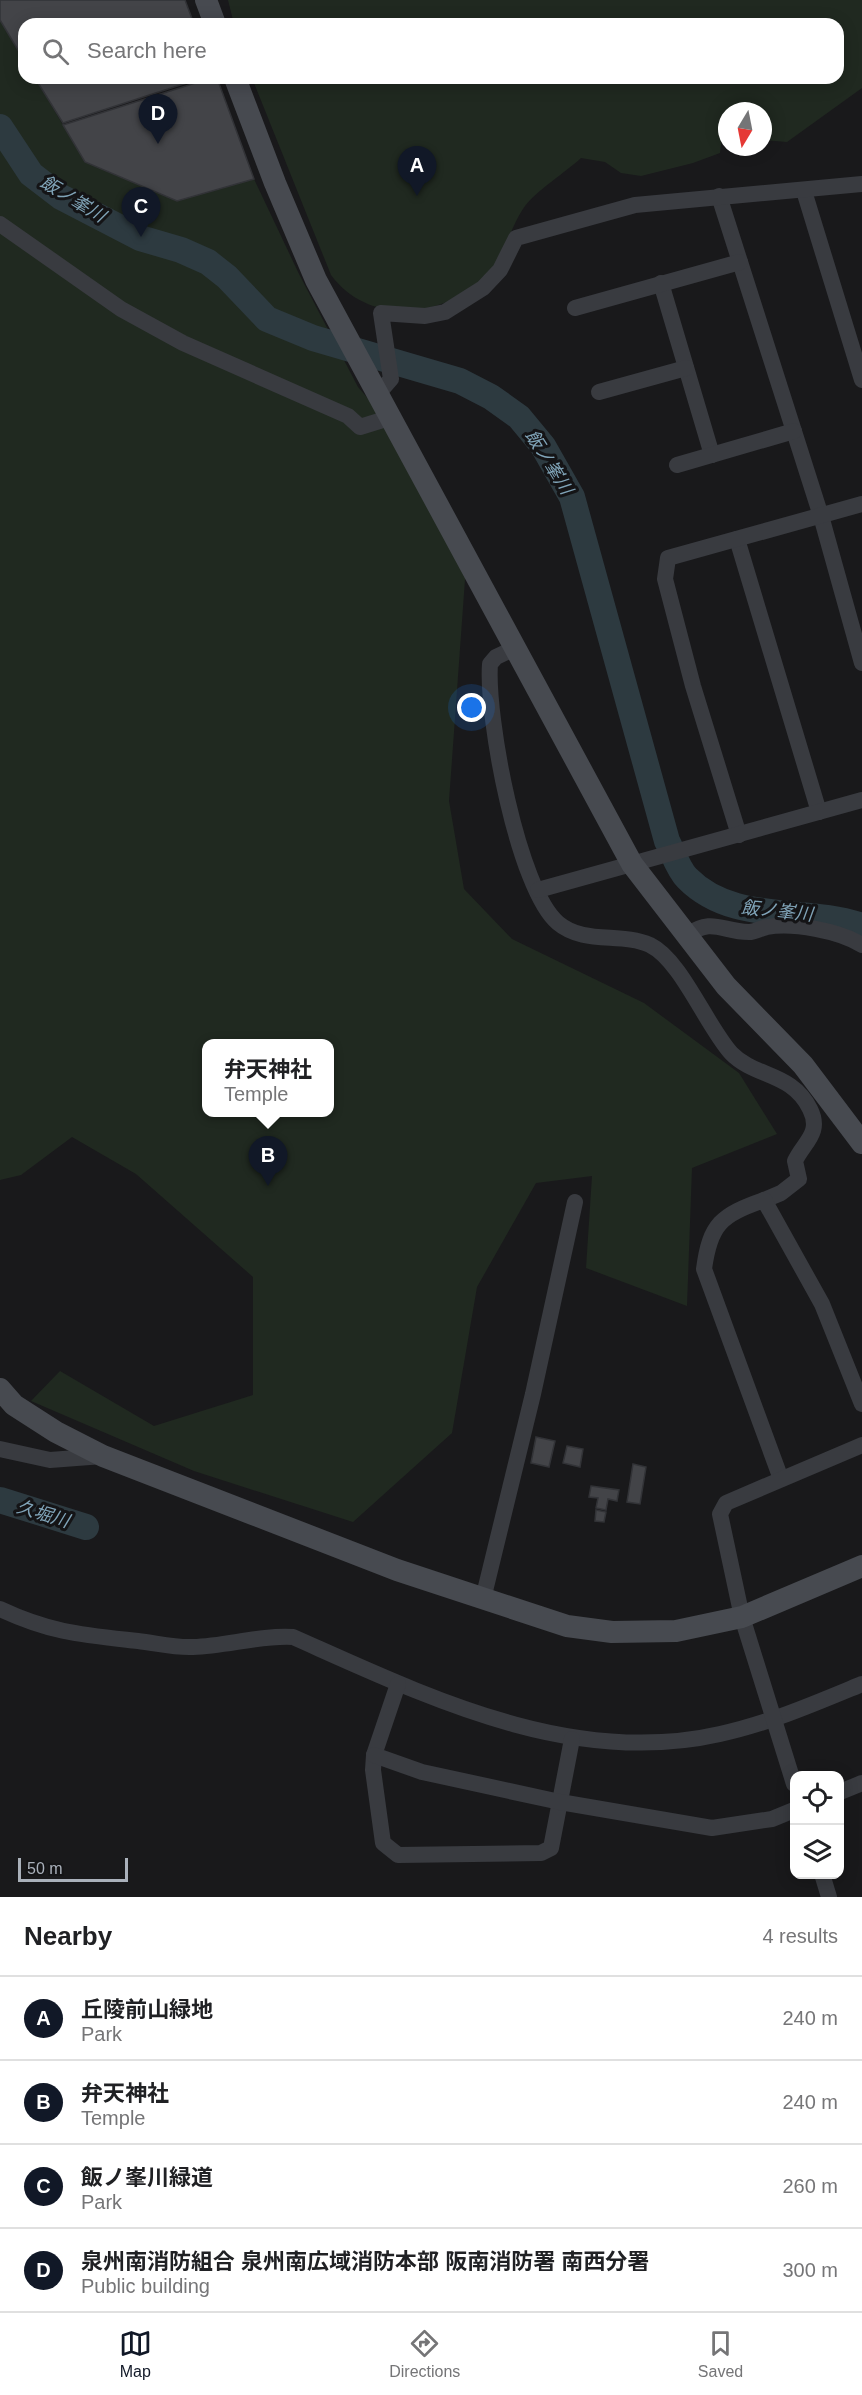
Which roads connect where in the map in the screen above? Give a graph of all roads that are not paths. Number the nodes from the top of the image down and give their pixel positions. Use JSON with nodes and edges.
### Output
{"nodes":[{"id":1,"x":206,"y":0,"type":"edge"},
{"id":2,"x":213,"y":18,"type":"edge"},
{"id":3,"x":237,"y":84,"type":"edge"},
{"id":4,"x":862,"y":184,"type":"edge"},
{"id":5,"x":804,"y":191,"type":"junction"},
{"id":6,"x":720,"y":196,"type":"junction"},
{"id":7,"x":0,"y":224,"type":"edge"},
{"id":8,"x":740,"y":262,"type":"junction"},
{"id":9,"x":661,"y":283,"type":"junction"},
{"id":10,"x":575,"y":308,"type":"dead end"},
{"id":11,"x":686,"y":368,"type":"junction"},
{"id":12,"x":862,"y":380,"type":"edge"},
{"id":13,"x":599,"y":392,"type":"dead end"},
{"id":14,"x":377,"y":395,"type":"junction"},
{"id":15,"x":389,"y":418,"type":"junction"},
{"id":16,"x":794,"y":431,"type":"junction"},
{"id":17,"x":712,"y":455,"type":"junction"},
{"id":18,"x":677,"y":465,"type":"dead end"},
{"id":19,"x":862,"y":504,"type":"edge"},
{"id":20,"x":821,"y":516,"type":"junction"},
{"id":21,"x":737,"y":539,"type":"junction"},
{"id":22,"x":515,"y":648,"type":"junction"},
{"id":23,"x":862,"y":663,"type":"edge"},
{"id":24,"x":862,"y":800,"type":"edge"},
{"id":25,"x":819,"y":812,"type":"junction"},
{"id":26,"x":739,"y":835,"type":"junction"},
{"id":27,"x":632,"y":864,"type":"junction"},
{"id":28,"x":538,"y":890,"type":"junction"},
{"id":29,"x":687,"y":935,"type":"junction"},
{"id":30,"x":862,"y":945,"type":"edge"},
{"id":31,"x":862,"y":1143,"type":"edge"},
{"id":32,"x":764,"y":1200,"type":"junction"},
{"id":33,"x":575,"y":1202,"type":"dead end"},
{"id":34,"x":0,"y":1389,"type":"edge"},
{"id":35,"x":862,"y":1404,"type":"edge"},
{"id":36,"x":862,"y":1445,"type":"edge"},
{"id":37,"x":0,"y":1449,"type":"edge"},
{"id":38,"x":103,"y":1456,"type":"junction"},
{"id":39,"x":781,"y":1479,"type":"junction"},
{"id":40,"x":862,"y":1566,"type":"edge"},
{"id":41,"x":483,"y":1599,"type":"junction"},
{"id":42,"x":0,"y":1609,"type":"edge"},
{"id":43,"x":742,"y":1617,"type":"junction"},
{"id":44,"x":398,"y":1684,"type":"junction"},
{"id":45,"x":862,"y":1684,"type":"edge"},
{"id":46,"x":775,"y":1719,"type":"junction"},
{"id":47,"x":572,"y":1739,"type":"junction"},
{"id":48,"x":374,"y":1755,"type":"junction"},
{"id":49,"x":791,"y":1771,"type":"edge"},
{"id":50,"x":862,"y":1783,"type":"edge"},
{"id":51,"x":844,"y":1790,"type":"edge"},
{"id":52,"x":560,"y":1802,"type":"junction"},
{"id":53,"x":790,"y":1812,"type":"edge"},
{"id":54,"x":823,"y":1879,"type":"edge"},
{"id":55,"x":830,"y":1897,"type":"edge"}],
"edges":[{"from":1,"to":2,"type":"street"},
{"from":3,"to":14,"type":"street"},
{"from":4,"to":5,"type":"street"},
{"from":5,"to":6,"type":"street"},
{"from":5,"to":12,"type":"street"},
{"from":6,"to":8,"type":"street"},
{"from":6,"to":14,"type":"street"},
{"from":7,"to":15,"type":"street"},
{"from":8,"to":9,"type":"street"},
{"from":8,"to":16,"type":"street"},
{"from":9,"to":10,"type":"street"},
{"from":9,"to":11,"type":"street"},
{"from":11,"to":13,"type":"street"},
{"from":11,"to":17,"type":"street"},
{"from":14,"to":15,"type":"street"},
{"from":15,"to":22,"type":"street"},
{"from":16,"to":17,"type":"street"},
{"from":16,"to":20,"type":"street"},
{"from":17,"to":18,"type":"street"},
{"from":19,"to":20,"type":"street"},
{"from":20,"to":21,"type":"street"},
{"from":20,"to":23,"type":"street"},
{"from":21,"to":25,"type":"street"},
{"from":21,"to":26,"type":"street"},
{"from":22,"to":27,"type":"street"},
{"from":22,"to":28,"type":"street"},
{"from":24,"to":25,"type":"street"},
{"from":25,"to":26,"type":"street"},
{"from":26,"to":27,"type":"street"},
{"from":27,"to":28,"type":"street"},
{"from":27,"to":29,"type":"street"},
{"from":28,"to":32,"type":"street"},
{"from":29,"to":30,"type":"street"},
{"from":29,"to":31,"type":"street"},
{"from":32,"to":35,"type":"street"},
{"from":32,"to":39,"type":"street"},
{"from":33,"to":41,"type":"street"},
{"from":34,"to":38,"type":"street"},
{"from":36,"to":39,"type":"street"},
{"from":37,"to":38,"type":"street"},
{"from":38,"to":41,"type":"street"},
{"from":39,"to":43,"type":"street"},
{"from":40,"to":43,"type":"street"},
{"from":41,"to":43,"type":"street"},
{"from":42,"to":44,"type":"street"},
{"from":43,"to":46,"type":"street"},
{"from":44,"to":47,"type":"street"},
{"from":44,"to":48,"type":"street"},
{"from":45,"to":46,"type":"street"},
{"from":46,"to":47,"type":"street"},
{"from":46,"to":49,"type":"street"},
{"from":47,"to":52,"type":"street"},
{"from":48,"to":52,"type":"street"},
{"from":48,"to":52,"type":"street"},
{"from":50,"to":51,"type":"street"},
{"from":52,"to":53,"type":"street"},
{"from":54,"to":55,"type":"street"}]}
